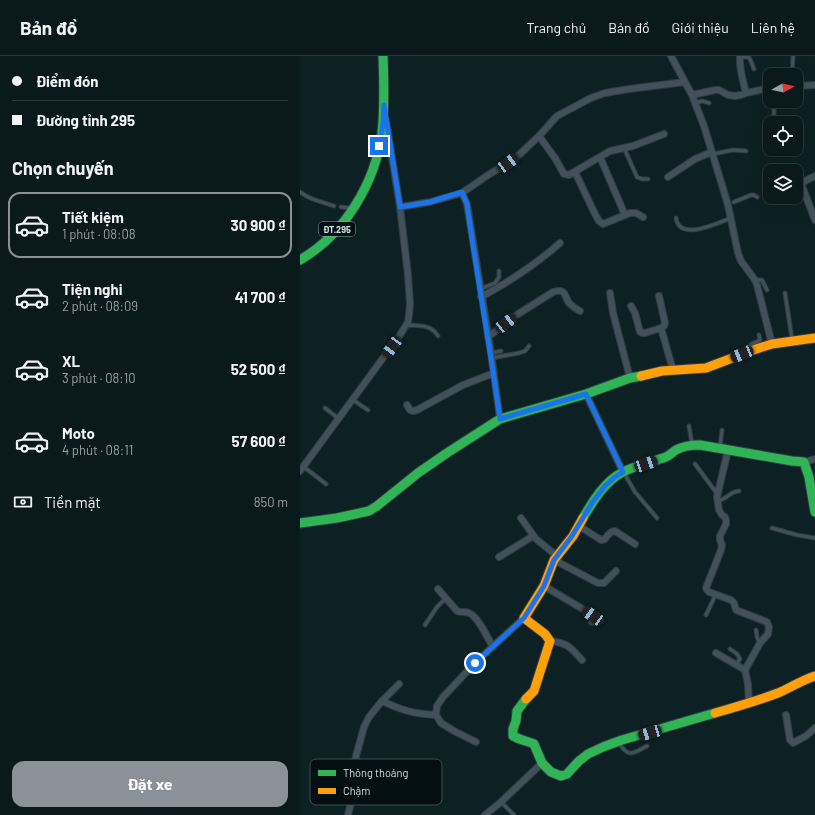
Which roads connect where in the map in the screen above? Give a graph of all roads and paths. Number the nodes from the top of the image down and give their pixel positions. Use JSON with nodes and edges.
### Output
{"nodes":[{"id":1,"x":383,"y":56,"type":"edge"},
{"id":2,"x":671,"y":56,"type":"edge"},
{"id":3,"x":740,"y":57,"type":"edge"},
{"id":4,"x":793,"y":57,"type":"dead end"},
{"id":5,"x":792,"y":68,"type":"edge"},
{"id":6,"x":754,"y":69,"type":"dead end"},
{"id":7,"x":686,"y":82,"type":"junction"},
{"id":8,"x":815,"y":85,"type":"edge"},
{"id":9,"x":803,"y":86,"type":"edge"},
{"id":10,"x":763,"y":89,"type":"edge"},
{"id":11,"x":746,"y":93,"type":"junction"},
{"id":12,"x":692,"y":96,"type":"junction"},
{"id":13,"x":695,"y":103,"type":"junction"},
{"id":14,"x":709,"y":103,"type":"dead end"},
{"id":15,"x":384,"y":105,"type":"junction"},
{"id":16,"x":664,"y":134,"type":"dead end"},
{"id":17,"x":539,"y":136,"type":"junction"},
{"id":18,"x":624,"y":148,"type":"junction"},
{"id":19,"x":746,"y":150,"type":"dead end"},
{"id":20,"x":712,"y":153,"type":"junction"},
{"id":21,"x":600,"y":157,"type":"junction"},
{"id":22,"x":575,"y":172,"type":"junction"},
{"id":23,"x":815,"y":176,"type":"edge"},
{"id":24,"x":668,"y":177,"type":"dead end"},
{"id":25,"x":648,"y":178,"type":"dead end"},
{"id":26,"x":300,"y":192,"type":"edge"},
{"id":27,"x":462,"y":192,"type":"junction"},
{"id":28,"x":757,"y":197,"type":"dead end"},
{"id":29,"x":731,"y":204,"type":"junction"},
{"id":30,"x":334,"y":206,"type":"dead end"},
{"id":31,"x":341,"y":207,"type":"dead end"},
{"id":32,"x":400,"y":207,"type":"junction"},
{"id":33,"x":354,"y":209,"type":"junction"},
{"id":34,"x":625,"y":215,"type":"junction"},
{"id":35,"x":643,"y":217,"type":"dead end"},
{"id":36,"x":676,"y":218,"type":"dead end"},
{"id":37,"x":731,"y":218,"type":"junction"},
{"id":38,"x":815,"y":220,"type":"edge"},
{"id":39,"x":560,"y":243,"type":"dead end"},
{"id":40,"x":300,"y":260,"type":"edge"},
{"id":41,"x":499,"y":271,"type":"dead end"},
{"id":42,"x":755,"y":280,"type":"junction"},
{"id":43,"x":480,"y":289,"type":"junction"},
{"id":44,"x":767,"y":290,"type":"dead end"},
{"id":45,"x":610,"y":293,"type":"dead end"},
{"id":46,"x":785,"y":293,"type":"dead end"},
{"id":47,"x":481,"y":296,"type":"junction"},
{"id":48,"x":659,"y":296,"type":"dead end"},
{"id":49,"x":631,"y":306,"type":"dead end"},
{"id":50,"x":580,"y":311,"type":"dead end"},
{"id":51,"x":406,"y":325,"type":"junction"},
{"id":52,"x":661,"y":328,"type":"junction"},
{"id":53,"x":759,"y":335,"type":"dead end"},
{"id":54,"x":438,"y":336,"type":"dead end"},
{"id":55,"x":488,"y":337,"type":"junction"},
{"id":56,"x":815,"y":338,"type":"edge"},
{"id":57,"x":793,"y":341,"type":"junction"},
{"id":58,"x":772,"y":344,"type":"junction"},
{"id":59,"x":528,"y":346,"type":"dead end"},
{"id":60,"x":501,"y":351,"type":"dead end"},
{"id":61,"x":748,"y":352,"type":"junction"},
{"id":62,"x":491,"y":356,"type":"junction"},
{"id":63,"x":673,"y":370,"type":"junction"},
{"id":64,"x":494,"y":373,"type":"junction"},
{"id":65,"x":630,"y":378,"type":"junction"},
{"id":66,"x":586,"y":394,"type":"junction"},
{"id":67,"x":354,"y":400,"type":"junction"},
{"id":68,"x":407,"y":406,"type":"dead end"},
{"id":69,"x":325,"y":408,"type":"dead end"},
{"id":70,"x":368,"y":410,"type":"dead end"},
{"id":71,"x":339,"y":419,"type":"junction"},
{"id":72,"x":500,"y":419,"type":"junction"},
{"id":73,"x":689,"y":426,"type":"dead end"},
{"id":74,"x":722,"y":430,"type":"dead end"},
{"id":75,"x":692,"y":445,"type":"junction"},
{"id":76,"x":724,"y":449,"type":"junction"},
{"id":77,"x":815,"y":460,"type":"edge"},
{"id":78,"x":804,"y":462,"type":"junction"},
{"id":79,"x":695,"y":464,"type":"dead end"},
{"id":80,"x":302,"y":469,"type":"edge"},
{"id":81,"x":623,"y":472,"type":"junction"},
{"id":82,"x":326,"y":484,"type":"dead end"},
{"id":83,"x":739,"y":491,"type":"dead end"},
{"id":84,"x":717,"y":498,"type":"junction"},
{"id":85,"x":815,"y":512,"type":"edge"},
{"id":86,"x":521,"y":518,"type":"dead end"},
{"id":87,"x":657,"y":518,"type":"dead end"},
{"id":88,"x":300,"y":523,"type":"edge"},
{"id":89,"x":579,"y":526,"type":"junction"},
{"id":90,"x":772,"y":528,"type":"dead end"},
{"id":91,"x":533,"y":536,"type":"junction"},
{"id":92,"x":815,"y":538,"type":"edge"},
{"id":93,"x":635,"y":544,"type":"dead end"},
{"id":94,"x":499,"y":557,"type":"dead end"},
{"id":95,"x":556,"y":558,"type":"junction"},
{"id":96,"x":616,"y":571,"type":"dead end"},
{"id":97,"x":544,"y":586,"type":"junction"},
{"id":98,"x":438,"y":589,"type":"dead end"},
{"id":99,"x":716,"y":594,"type":"junction"},
{"id":100,"x":445,"y":599,"type":"junction"},
{"id":101,"x":706,"y":615,"type":"dead end"},
{"id":102,"x":524,"y":618,"type":"junction"},
{"id":103,"x":592,"y":622,"type":"dead end"},
{"id":104,"x":425,"y":625,"type":"dead end"},
{"id":105,"x":756,"y":630,"type":"dead end"},
{"id":106,"x":550,"y":641,"type":"junction"},
{"id":107,"x":760,"y":643,"type":"junction"},
{"id":108,"x":492,"y":647,"type":"junction"},
{"id":109,"x":730,"y":649,"type":"dead end"},
{"id":110,"x":716,"y":653,"type":"dead end"},
{"id":111,"x":582,"y":660,"type":"dead end"},
{"id":112,"x":736,"y":665,"type":"junction"},
{"id":113,"x":745,"y":670,"type":"junction"},
{"id":114,"x":815,"y":676,"type":"edge"},
{"id":115,"x":400,"y":684,"type":"dead end"},
{"id":116,"x":382,"y":701,"type":"junction"},
{"id":117,"x":749,"y":703,"type":"junction"},
{"id":118,"x":436,"y":715,"type":"junction"},
{"id":119,"x":786,"y":715,"type":"dead end"},
{"id":120,"x":815,"y":728,"type":"edge"},
{"id":121,"x":476,"y":742,"type":"dead end"},
{"id":122,"x":618,"y":742,"type":"junction"},
{"id":123,"x":647,"y":746,"type":"dead end"},
{"id":124,"x":356,"y":759,"type":"edge"},
{"id":125,"x":542,"y":763,"type":"junction"},
{"id":126,"x":501,"y":802,"type":"junction"},
{"id":127,"x":350,"y":805,"type":"edge"},
{"id":128,"x":348,"y":815,"type":"edge"},
{"id":129,"x":485,"y":815,"type":"edge"},
{"id":130,"x":514,"y":815,"type":"edge"}],
"edges":[{"from":1,"to":15,"type":"street","number":"ĐT.295"},
{"from":2,"to":7,"type":"street"},
{"from":3,"to":6,"type":"lane"},
{"from":3,"to":11,"type":"street"},
{"from":4,"to":5,"type":"lane"},
{"from":7,"to":12,"type":"street"},
{"from":7,"to":17,"type":"street"},
{"from":8,"to":9,"type":"street"},
{"from":10,"to":11,"type":"street"},
{"from":11,"to":12,"type":"street"},
{"from":12,"to":13,"type":"street"},
{"from":13,"to":14,"type":"lane"},
{"from":13,"to":20,"type":"street"},
{"from":15,"to":32,"type":"street"},
{"from":15,"to":33,"type":"street","number":"ĐT.295"},
{"from":16,"to":18,"type":"street"},
{"from":17,"to":22,"type":"street"},
{"from":17,"to":27,"type":"street"},
{"from":18,"to":21,"type":"street"},
{"from":18,"to":25,"type":"lane"},
{"from":19,"to":20,"type":"lane"},
{"from":20,"to":24,"type":"street"},
{"from":20,"to":29,"type":"street"},
{"from":21,"to":22,"type":"street"},
{"from":21,"to":34,"type":"street"},
{"from":22,"to":34,"type":"street"},
{"from":23,"to":38,"type":"street"},
{"from":26,"to":30,"type":"lane"},
{"from":27,"to":32,"type":"street"},
{"from":27,"to":43,"type":"street"},
{"from":28,"to":29,"type":"lane"},
{"from":29,"to":37,"type":"street"},
{"from":31,"to":33,"type":"lane"},
{"from":32,"to":51,"type":"street"},
{"from":33,"to":40,"type":"street","number":"ĐT.295"},
{"from":34,"to":35,"type":"street"},
{"from":36,"to":37,"type":"lane"},
{"from":37,"to":42,"type":"street"},
{"from":39,"to":47,"type":"street"},
{"from":41,"to":43,"type":"lane"},
{"from":42,"to":44,"type":"lane"},
{"from":42,"to":58,"type":"street"},
{"from":43,"to":47,"type":"street"},
{"from":45,"to":65,"type":"street"},
{"from":46,"to":57,"type":"lane"},
{"from":47,"to":55,"type":"street"},
{"from":48,"to":52,"type":"street"},
{"from":49,"to":52,"type":"street"},
{"from":50,"to":55,"type":"street"},
{"from":51,"to":54,"type":"lane"},
{"from":51,"to":67,"type":"street"},
{"from":52,"to":63,"type":"street"},
{"from":53,"to":61,"type":"lane"},
{"from":55,"to":62,"type":"street"},
{"from":56,"to":57,"type":"street"},
{"from":57,"to":58,"type":"street"},
{"from":58,"to":61,"type":"street"},
{"from":59,"to":62,"type":"lane"},
{"from":60,"to":62,"type":"lane"},
{"from":61,"to":63,"type":"street"},
{"from":62,"to":64,"type":"street"},
{"from":63,"to":65,"type":"street"},
{"from":64,"to":68,"type":"street"},
{"from":64,"to":72,"type":"street"},
{"from":65,"to":66,"type":"street"},
{"from":66,"to":72,"type":"street"},
{"from":66,"to":81,"type":"street"},
{"from":67,"to":70,"type":"lane"},
{"from":67,"to":71,"type":"street"},
{"from":69,"to":71,"type":"lane"},
{"from":71,"to":80,"type":"street"},
{"from":72,"to":88,"type":"street"},
{"from":73,"to":75,"type":"lane"},
{"from":74,"to":76,"type":"lane"},
{"from":75,"to":76,"type":"street"},
{"from":75,"to":81,"type":"street"},
{"from":76,"to":78,"type":"street"},
{"from":76,"to":84,"type":"street"},
{"from":77,"to":78,"type":"street"},
{"from":78,"to":85,"type":"street"},
{"from":79,"to":84,"type":"lane"},
{"from":80,"to":82,"type":"lane"},
{"from":81,"to":87,"type":"lane"},
{"from":81,"to":89,"type":"street"},
{"from":83,"to":84,"type":"lane"},
{"from":84,"to":99,"type":"street"},
{"from":86,"to":91,"type":"street"},
{"from":89,"to":93,"type":"street"},
{"from":89,"to":95,"type":"street"},
{"from":90,"to":92,"type":"lane"},
{"from":91,"to":94,"type":"street"},
{"from":91,"to":95,"type":"street"},
{"from":95,"to":96,"type":"street"},
{"from":95,"to":97,"type":"street"},
{"from":97,"to":102,"type":"street"},
{"from":97,"to":103,"type":"street"},
{"from":98,"to":100,"type":"street"},
{"from":99,"to":101,"type":"lane"},
{"from":99,"to":107,"type":"street"},
{"from":100,"to":104,"type":"lane"},
{"from":100,"to":108,"type":"street"},
{"from":102,"to":106,"type":"street"},
{"from":102,"to":108,"type":"street"},
{"from":105,"to":107,"type":"lane"},
{"from":106,"to":111,"type":"street"},
{"from":106,"to":125,"type":"street"},
{"from":107,"to":113,"type":"street"},
{"from":108,"to":118,"type":"street"},
{"from":109,"to":112,"type":"lane"},
{"from":110,"to":112,"type":"street"},
{"from":112,"to":113,"type":"street"},
{"from":113,"to":117,"type":"street"},
{"from":114,"to":117,"type":"street"},
{"from":115,"to":116,"type":"street"},
{"from":116,"to":118,"type":"street"},
{"from":116,"to":124,"type":"street"},
{"from":117,"to":122,"type":"street"},
{"from":118,"to":121,"type":"street"},
{"from":119,"to":120,"type":"street"},
{"from":122,"to":123,"type":"lane"},
{"from":122,"to":125,"type":"street"},
{"from":125,"to":126,"type":"street"},
{"from":126,"to":129,"type":"street"},
{"from":126,"to":130,"type":"lane"},
{"from":127,"to":128,"type":"street"}]}
